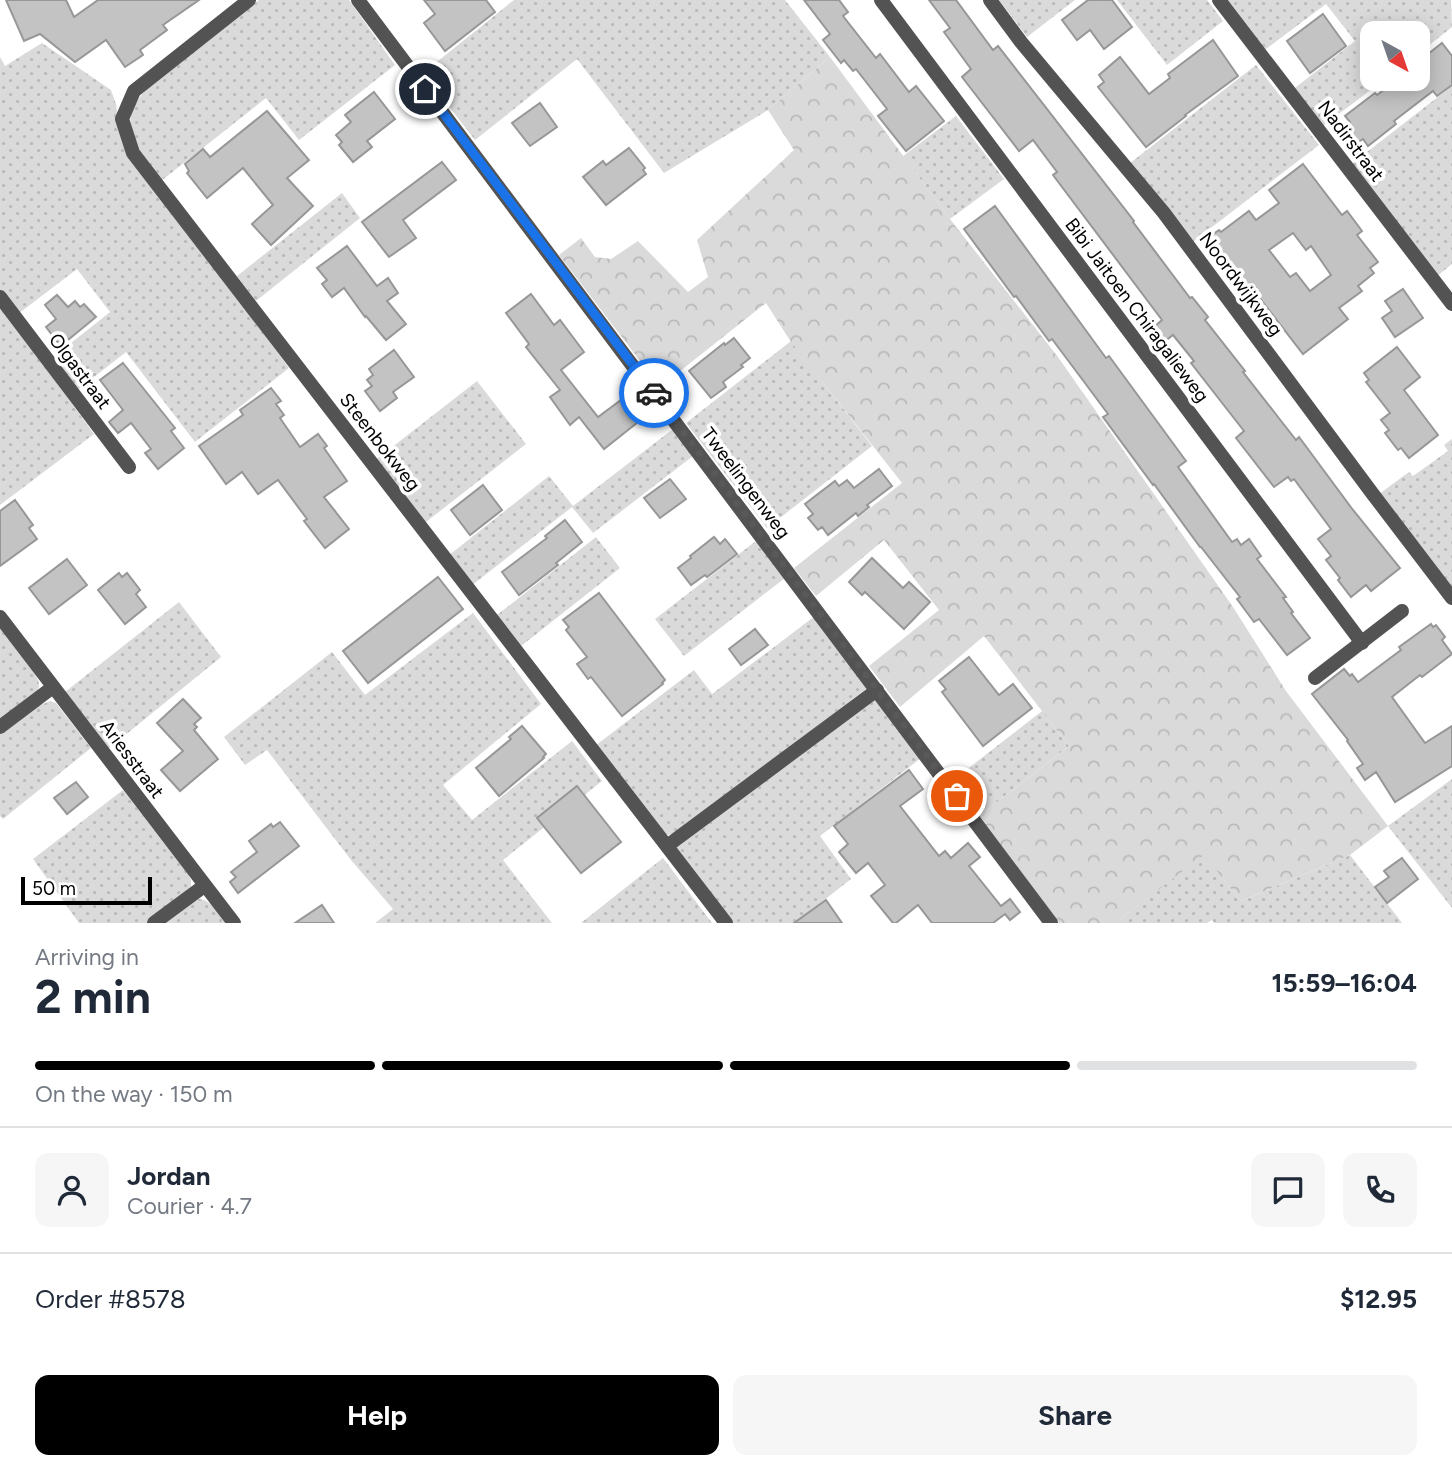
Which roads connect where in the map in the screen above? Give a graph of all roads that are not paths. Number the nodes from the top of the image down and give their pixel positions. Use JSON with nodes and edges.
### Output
{"nodes":[{"id":1,"x":249,"y":0,"type":"edge"},
{"id":2,"x":358,"y":0,"type":"edge"},
{"id":3,"x":881,"y":0,"type":"edge"},
{"id":4,"x":990,"y":0,"type":"edge"},
{"id":5,"x":1219,"y":0,"type":"edge"},
{"id":6,"x":0,"y":297,"type":"edge"},
{"id":7,"x":1452,"y":304,"type":"edge"},
{"id":8,"x":129,"y":467,"type":"dead end"},
{"id":9,"x":1452,"y":598,"type":"edge"},
{"id":10,"x":1402,"y":611,"type":"dead end"},
{"id":11,"x":0,"y":617,"type":"edge"},
{"id":12,"x":1362,"y":643,"type":"junction"},
{"id":13,"x":1315,"y":678,"type":"dead end"},
{"id":14,"x":52,"y":687,"type":"junction"},
{"id":15,"x":877,"y":690,"type":"junction"},
{"id":16,"x":0,"y":727,"type":"edge"},
{"id":17,"x":667,"y":846,"type":"junction"},
{"id":18,"x":205,"y":886,"type":"junction"},
{"id":19,"x":155,"y":923,"type":"edge"},
{"id":20,"x":234,"y":923,"type":"edge"},
{"id":21,"x":726,"y":923,"type":"edge"},
{"id":22,"x":1052,"y":923,"type":"edge"}],
"edges":[{"from":1,"to":17,"type":"street","name":"Steenbokweg"},
{"from":2,"to":15,"type":"street","name":"Tweelingenweg"},
{"from":3,"to":12,"type":"street","name":"Bibi Jaitoen Chiragalieweg"},
{"from":4,"to":9,"type":"street","name":"Noordwijkweg"},
{"from":5,"to":7,"type":"street","name":"Nadirstraat"},
{"from":6,"to":8,"type":"street","name":"Olgastraat"},
{"from":10,"to":12,"type":"street"},
{"from":11,"to":14,"type":"street","name":"Ariesstraat"},
{"from":12,"to":13,"type":"street"},
{"from":14,"to":16,"type":"street"},
{"from":14,"to":18,"type":"street","name":"Ariesstraat"},
{"from":15,"to":17,"type":"street"},
{"from":15,"to":22,"type":"street","name":"Tweelingenweg"},
{"from":17,"to":21,"type":"street","name":"Steenbokweg"},
{"from":18,"to":19,"type":"street"},
{"from":18,"to":20,"type":"street","name":"Ariesstraat"}]}
